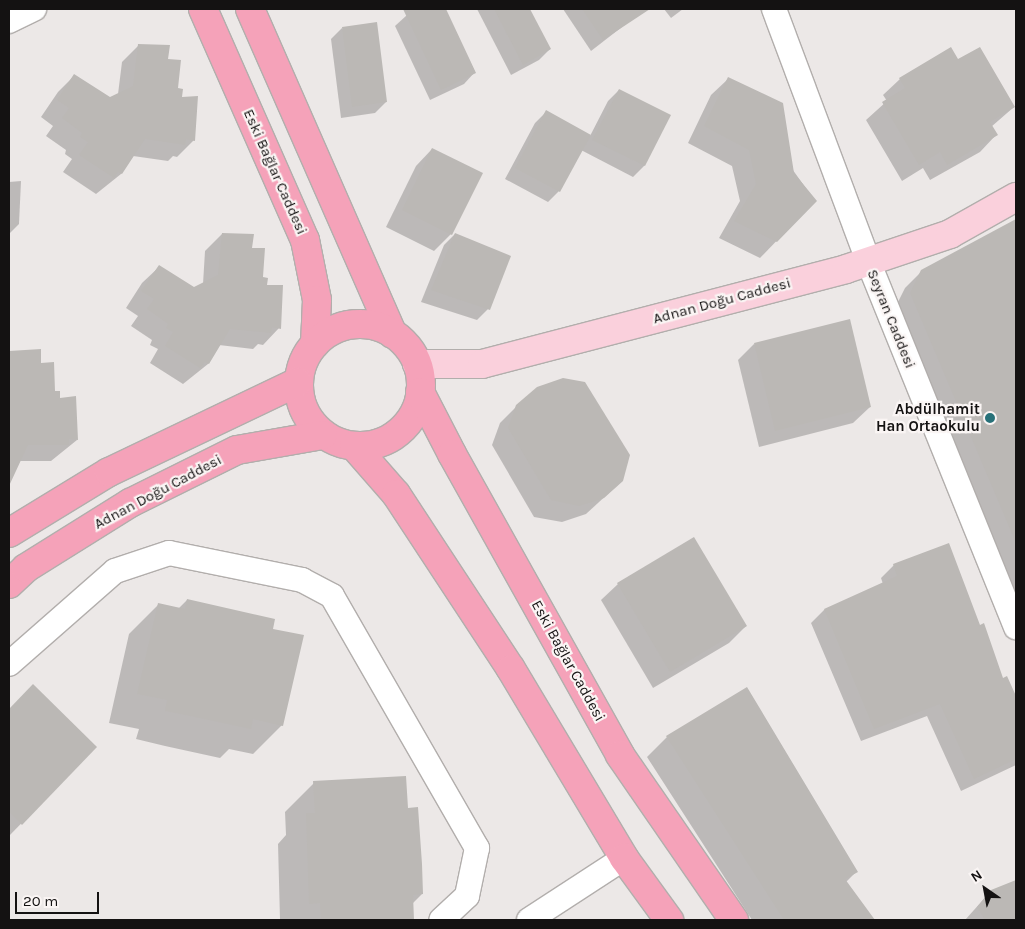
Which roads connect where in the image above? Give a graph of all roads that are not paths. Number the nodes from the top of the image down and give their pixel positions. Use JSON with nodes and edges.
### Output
{"nodes":[{"id":1,"x":34,"y":9,"type":"edge"},
{"id":2,"x":204,"y":9,"type":"edge"},
{"id":3,"x":250,"y":9,"type":"edge"},
{"id":4,"x":774,"y":9,"type":"edge"},
{"id":5,"x":9,"y":21,"type":"edge"},
{"id":6,"x":1016,"y":197,"type":"edge"},
{"id":7,"x":868,"y":261,"type":"junction"},
{"id":8,"x":393,"y":334,"type":"junction"},
{"id":9,"x":315,"y":344,"type":"junction"},
{"id":10,"x":417,"y":364,"type":"junction"},
{"id":11,"x":298,"y":382,"type":"junction"},
{"id":12,"x":420,"y":392,"type":"junction"},
{"id":13,"x":323,"y":434,"type":"junction"},
{"id":14,"x":354,"y":446,"type":"junction"},
{"id":15,"x":9,"y":533,"type":"edge"},
{"id":16,"x":9,"y":584,"type":"edge"},
{"id":17,"x":1016,"y":627,"type":"edge"},
{"id":18,"x":9,"y":664,"type":"edge"},
{"id":19,"x":624,"y":858,"type":"junction"},
{"id":20,"x":441,"y":920,"type":"edge"},
{"id":21,"x":529,"y":920,"type":"edge"},
{"id":22,"x":669,"y":920,"type":"edge"},
{"id":23,"x":734,"y":920,"type":"edge"}],
"edges":[{"from":1,"to":5,"type":"street"},
{"from":2,"to":9,"type":"main road","name":"Eski Bağlar Caddesi"},
{"from":3,"to":8,"type":"main road"},
{"from":4,"to":7,"type":"street","name":"Seyran Caddesi"},
{"from":6,"to":7,"type":"street","name":"Adnan Doğu Caddesi"},
{"from":7,"to":10,"type":"street","name":"Adnan Doğu Caddesi"},
{"from":7,"to":17,"type":"street","name":"Seyran Caddesi"},
{"from":8,"to":9,"type":"main road"},
{"from":8,"to":10,"type":"main road"},
{"from":9,"to":11,"type":"main road"},
{"from":10,"to":12,"type":"main road"},
{"from":11,"to":13,"type":"main road"},
{"from":11,"to":15,"type":"main road"},
{"from":12,"to":14,"type":"main road"},
{"from":12,"to":23,"type":"main road","name":"Eski Bağlar Caddesi"},
{"from":13,"to":14,"type":"main road"},
{"from":13,"to":16,"type":"main road","name":"Adnan Doğu Caddesi"},
{"from":14,"to":19,"type":"main road"},
{"from":18,"to":20,"type":"street"},
{"from":19,"to":21,"type":"street"},
{"from":19,"to":22,"type":"main road"}]}
